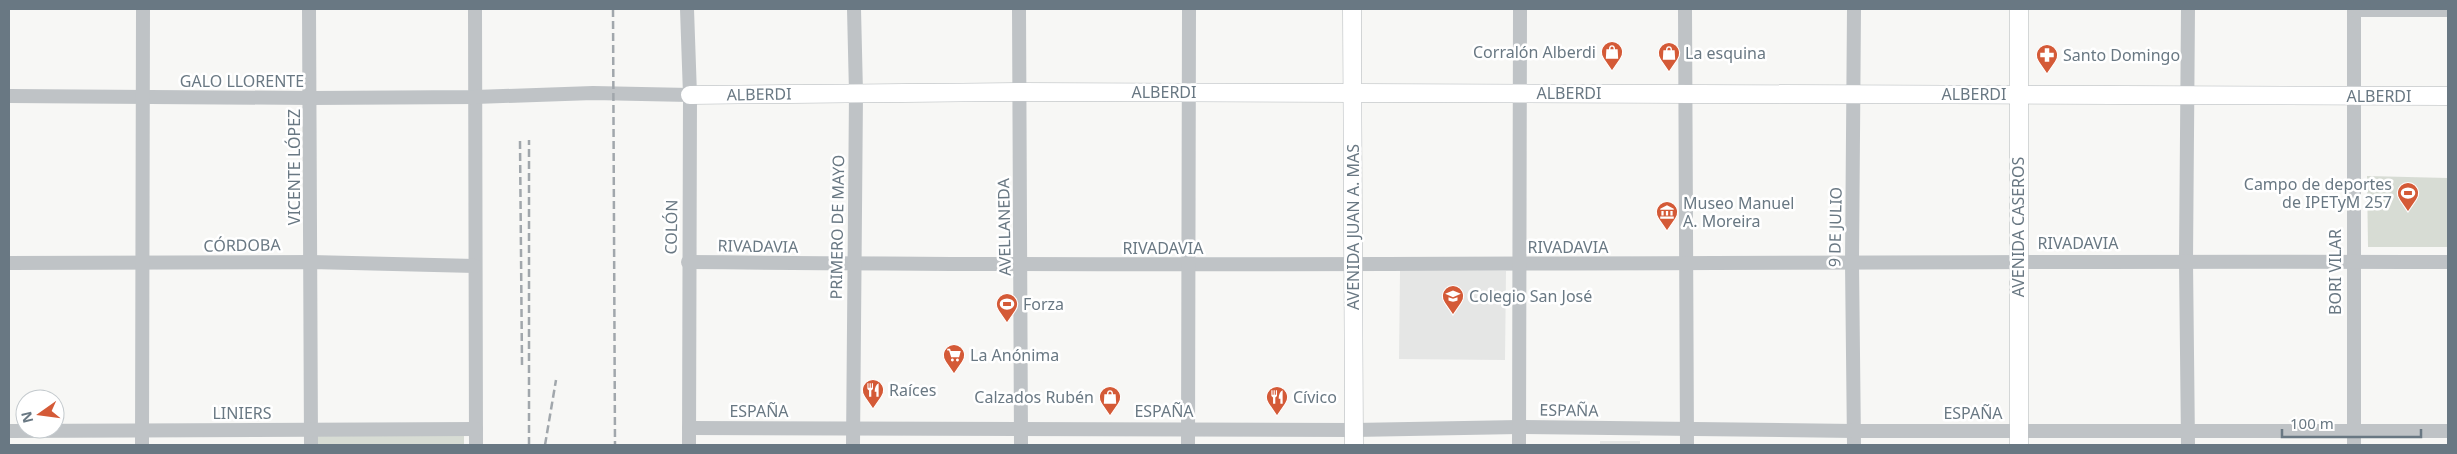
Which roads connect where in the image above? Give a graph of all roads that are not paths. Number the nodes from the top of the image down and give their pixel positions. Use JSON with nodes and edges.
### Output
{"nodes":[{"id":1,"x":143,"y":9,"type":"edge"},
{"id":2,"x":309,"y":9,"type":"edge"},
{"id":3,"x":475,"y":9,"type":"edge"},
{"id":4,"x":687,"y":9,"type":"edge"},
{"id":5,"x":854,"y":9,"type":"edge"},
{"id":6,"x":1019,"y":9,"type":"edge"},
{"id":7,"x":1189,"y":9,"type":"edge"},
{"id":8,"x":1352,"y":9,"type":"edge"},
{"id":9,"x":1520,"y":9,"type":"edge"},
{"id":10,"x":1685,"y":9,"type":"edge"},
{"id":11,"x":1854,"y":9,"type":"edge"},
{"id":12,"x":2019,"y":9,"type":"edge"},
{"id":13,"x":2188,"y":9,"type":"edge"},
{"id":14,"x":2354,"y":9,"type":"edge"},
{"id":15,"x":2448,"y":10,"type":"edge"},
{"id":16,"x":1019,"y":92,"type":"junction"},
{"id":17,"x":1190,"y":92,"type":"junction"},
{"id":18,"x":856,"y":93,"type":"junction"},
{"id":19,"x":1353,"y":93,"type":"junction"},
{"id":20,"x":1521,"y":93,"type":"junction"},
{"id":21,"x":1685,"y":94,"type":"junction"},
{"id":22,"x":1854,"y":94,"type":"junction"},
{"id":23,"x":2018,"y":94,"type":"junction"},
{"id":24,"x":690,"y":95,"type":"junction"},
{"id":25,"x":2187,"y":95,"type":"junction"},
{"id":26,"x":9,"y":96,"type":"edge"},
{"id":27,"x":2352,"y":96,"type":"junction"},
{"id":28,"x":2448,"y":96,"type":"edge"},
{"id":29,"x":475,"y":97,"type":"junction"},
{"id":30,"x":144,"y":98,"type":"junction"},
{"id":31,"x":311,"y":98,"type":"junction"},
{"id":32,"x":2018,"y":260,"type":"junction"},
{"id":33,"x":2186,"y":261,"type":"junction"},
{"id":34,"x":312,"y":262,"type":"junction"},
{"id":35,"x":688,"y":262,"type":"junction"},
{"id":36,"x":2352,"y":262,"type":"junction"},
{"id":37,"x":2448,"y":262,"type":"edge"},
{"id":38,"x":9,"y":263,"type":"edge"},
{"id":39,"x":1852,"y":263,"type":"junction"},
{"id":40,"x":142,"y":264,"type":"junction"},
{"id":41,"x":853,"y":264,"type":"junction"},
{"id":42,"x":1686,"y":264,"type":"junction"},
{"id":43,"x":1022,"y":265,"type":"junction"},
{"id":44,"x":1352,"y":265,"type":"junction"},
{"id":45,"x":1521,"y":265,"type":"junction"},
{"id":46,"x":475,"y":266,"type":"junction"},
{"id":47,"x":1190,"y":266,"type":"junction"},
{"id":48,"x":1520,"y":427,"type":"junction"},
{"id":49,"x":689,"y":428,"type":"junction"},
{"id":50,"x":1022,"y":428,"type":"junction"},
{"id":51,"x":1188,"y":428,"type":"junction"},
{"id":52,"x":476,"y":429,"type":"junction"},
{"id":53,"x":854,"y":429,"type":"junction"},
{"id":54,"x":312,"y":430,"type":"junction"},
{"id":55,"x":1686,"y":430,"type":"junction"},
{"id":56,"x":9,"y":431,"type":"edge"},
{"id":57,"x":2188,"y":431,"type":"junction"},
{"id":58,"x":2448,"y":431,"type":"edge"},
{"id":59,"x":142,"y":438,"type":"edge"},
{"id":60,"x":1354,"y":438,"type":"edge"},
{"id":61,"x":1854,"y":438,"type":"edge"},
{"id":62,"x":2019,"y":438,"type":"edge"},
{"id":63,"x":2354,"y":438,"type":"edge"},
{"id":64,"x":311,"y":445,"type":"edge"},
{"id":65,"x":476,"y":445,"type":"edge"},
{"id":66,"x":689,"y":445,"type":"edge"},
{"id":67,"x":853,"y":445,"type":"edge"},
{"id":68,"x":1022,"y":445,"type":"edge"},
{"id":69,"x":1188,"y":445,"type":"edge"},
{"id":70,"x":1520,"y":445,"type":"edge"},
{"id":71,"x":1687,"y":445,"type":"edge"},
{"id":72,"x":2188,"y":445,"type":"edge"}],
"edges":[{"from":1,"to":30,"type":"street"},
{"from":2,"to":31,"type":"street","name":"VICENTE LÓPEZ"},
{"from":3,"to":29,"type":"street"},
{"from":4,"to":24,"type":"street","name":"COLÓN"},
{"from":5,"to":18,"type":"street","name":"PRIMERO DE MAYO"},
{"from":6,"to":16,"type":"street","name":"AVELLANEDA"},
{"from":7,"to":17,"type":"street"},
{"from":8,"to":19,"type":"main road","name":"AVENIDA JUAN A. MAS"},
{"from":9,"to":20,"type":"street"},
{"from":10,"to":21,"type":"street"},
{"from":11,"to":22,"type":"street","name":"9 DE JULIO"},
{"from":12,"to":23,"type":"main road","name":"AVENIDA CASEROS"},
{"from":13,"to":25,"type":"street"},
{"from":14,"to":15,"type":"street"},
{"from":14,"to":27,"type":"street","name":"BORI VILAR"},
{"from":16,"to":17,"type":"main road","name":"ALBERDI"},
{"from":16,"to":18,"type":"main road","name":"ALBERDI"},
{"from":16,"to":43,"type":"street","name":"AVELLANEDA"},
{"from":17,"to":19,"type":"main road","name":"ALBERDI"},
{"from":17,"to":47,"type":"street"},
{"from":18,"to":24,"type":"main road","name":"ALBERDI"},
{"from":18,"to":41,"type":"street","name":"PRIMERO DE MAYO"},
{"from":19,"to":20,"type":"main road","name":"ALBERDI"},
{"from":19,"to":44,"type":"main road","name":"AVENIDA JUAN A. MAS"},
{"from":20,"to":21,"type":"main road","name":"ALBERDI"},
{"from":20,"to":45,"type":"street"},
{"from":21,"to":22,"type":"main road","name":"ALBERDI"},
{"from":21,"to":42,"type":"street"},
{"from":22,"to":23,"type":"main road","name":"ALBERDI"},
{"from":22,"to":39,"type":"street","name":"9 DE JULIO"},
{"from":23,"to":25,"type":"main road","name":"ALBERDI"},
{"from":23,"to":32,"type":"main road","name":"AVENIDA CASEROS"},
{"from":24,"to":29,"type":"street","name":"GALO LLORENTE"},
{"from":24,"to":35,"type":"street","name":"COLÓN"},
{"from":25,"to":27,"type":"main road","name":"ALBERDI"},
{"from":25,"to":33,"type":"street"},
{"from":26,"to":30,"type":"street","name":"GALO LLORENTE"},
{"from":27,"to":28,"type":"main road","name":"ALBERDI"},
{"from":27,"to":36,"type":"street","name":"BORI VILAR"},
{"from":29,"to":31,"type":"street","name":"GALO LLORENTE"},
{"from":29,"to":46,"type":"street"},
{"from":30,"to":31,"type":"street","name":"GALO LLORENTE"},
{"from":30,"to":40,"type":"street"},
{"from":31,"to":34,"type":"street","name":"VICENTE LÓPEZ"},
{"from":32,"to":33,"type":"street","name":"RIVADAVIA"},
{"from":32,"to":39,"type":"street","name":"RIVADAVIA"},
{"from":32,"to":62,"type":"main road","name":"AVENIDA CASEROS"},
{"from":33,"to":36,"type":"street","name":"RIVADAVIA"},
{"from":33,"to":57,"type":"street"},
{"from":34,"to":40,"type":"street","name":"CÓRDOBA"},
{"from":34,"to":46,"type":"street","name":"CÓRDOBA"},
{"from":34,"to":54,"type":"street","name":"VICENTE LÓPEZ"},
{"from":35,"to":41,"type":"street","name":"RIVADAVIA"},
{"from":35,"to":49,"type":"street","name":"COLÓN"},
{"from":36,"to":37,"type":"street","name":"RIVADAVIA"},
{"from":36,"to":63,"type":"street","name":"BORI VILAR"},
{"from":38,"to":40,"type":"street","name":"CÓRDOBA"},
{"from":39,"to":42,"type":"street","name":"RIVADAVIA"},
{"from":39,"to":61,"type":"street","name":"9 DE JULIO"},
{"from":40,"to":59,"type":"street"},
{"from":41,"to":43,"type":"street","name":"RIVADAVIA"},
{"from":41,"to":53,"type":"street","name":"PRIMERO DE MAYO"},
{"from":42,"to":45,"type":"street","name":"RIVADAVIA"},
{"from":42,"to":55,"type":"street"},
{"from":43,"to":47,"type":"street","name":"RIVADAVIA"},
{"from":43,"to":50,"type":"street","name":"AVELLANEDA"},
{"from":44,"to":45,"type":"street","name":"RIVADAVIA"},
{"from":44,"to":47,"type":"street","name":"RIVADAVIA"},
{"from":44,"to":60,"type":"main road","name":"AVENIDA JUAN A. MAS"},
{"from":45,"to":48,"type":"street"},
{"from":46,"to":52,"type":"street"},
{"from":47,"to":51,"type":"street"},
{"from":48,"to":55,"type":"street","name":"ESPAÑA"},
{"from":48,"to":60,"type":"street","name":"ESPAÑA"},
{"from":48,"to":70,"type":"street"},
{"from":49,"to":53,"type":"street","name":"ESPAÑA"},
{"from":49,"to":66,"type":"street","name":"COLÓN"},
{"from":50,"to":51,"type":"street","name":"ESPAÑA"},
{"from":50,"to":53,"type":"street","name":"ESPAÑA"},
{"from":50,"to":68,"type":"street","name":"AVELLANEDA"},
{"from":51,"to":60,"type":"street","name":"ESPAÑA"},
{"from":51,"to":69,"type":"street"},
{"from":52,"to":54,"type":"street","name":"LINIERS"},
{"from":52,"to":65,"type":"street"},
{"from":53,"to":67,"type":"street","name":"PRIMERO DE MAYO"},
{"from":54,"to":59,"type":"street","name":"LINIERS"},
{"from":54,"to":64,"type":"street","name":"VICENTE LÓPEZ"},
{"from":55,"to":61,"type":"street","name":"ESPAÑA"},
{"from":55,"to":71,"type":"street"},
{"from":56,"to":59,"type":"street","name":"LINIERS"},
{"from":57,"to":62,"type":"street","name":"ESPAÑA"},
{"from":57,"to":63,"type":"street","name":"ESPAÑA"},
{"from":57,"to":72,"type":"street"},
{"from":58,"to":63,"type":"street","name":"ESPAÑA"},
{"from":61,"to":62,"type":"street","name":"ESPAÑA"}]}
